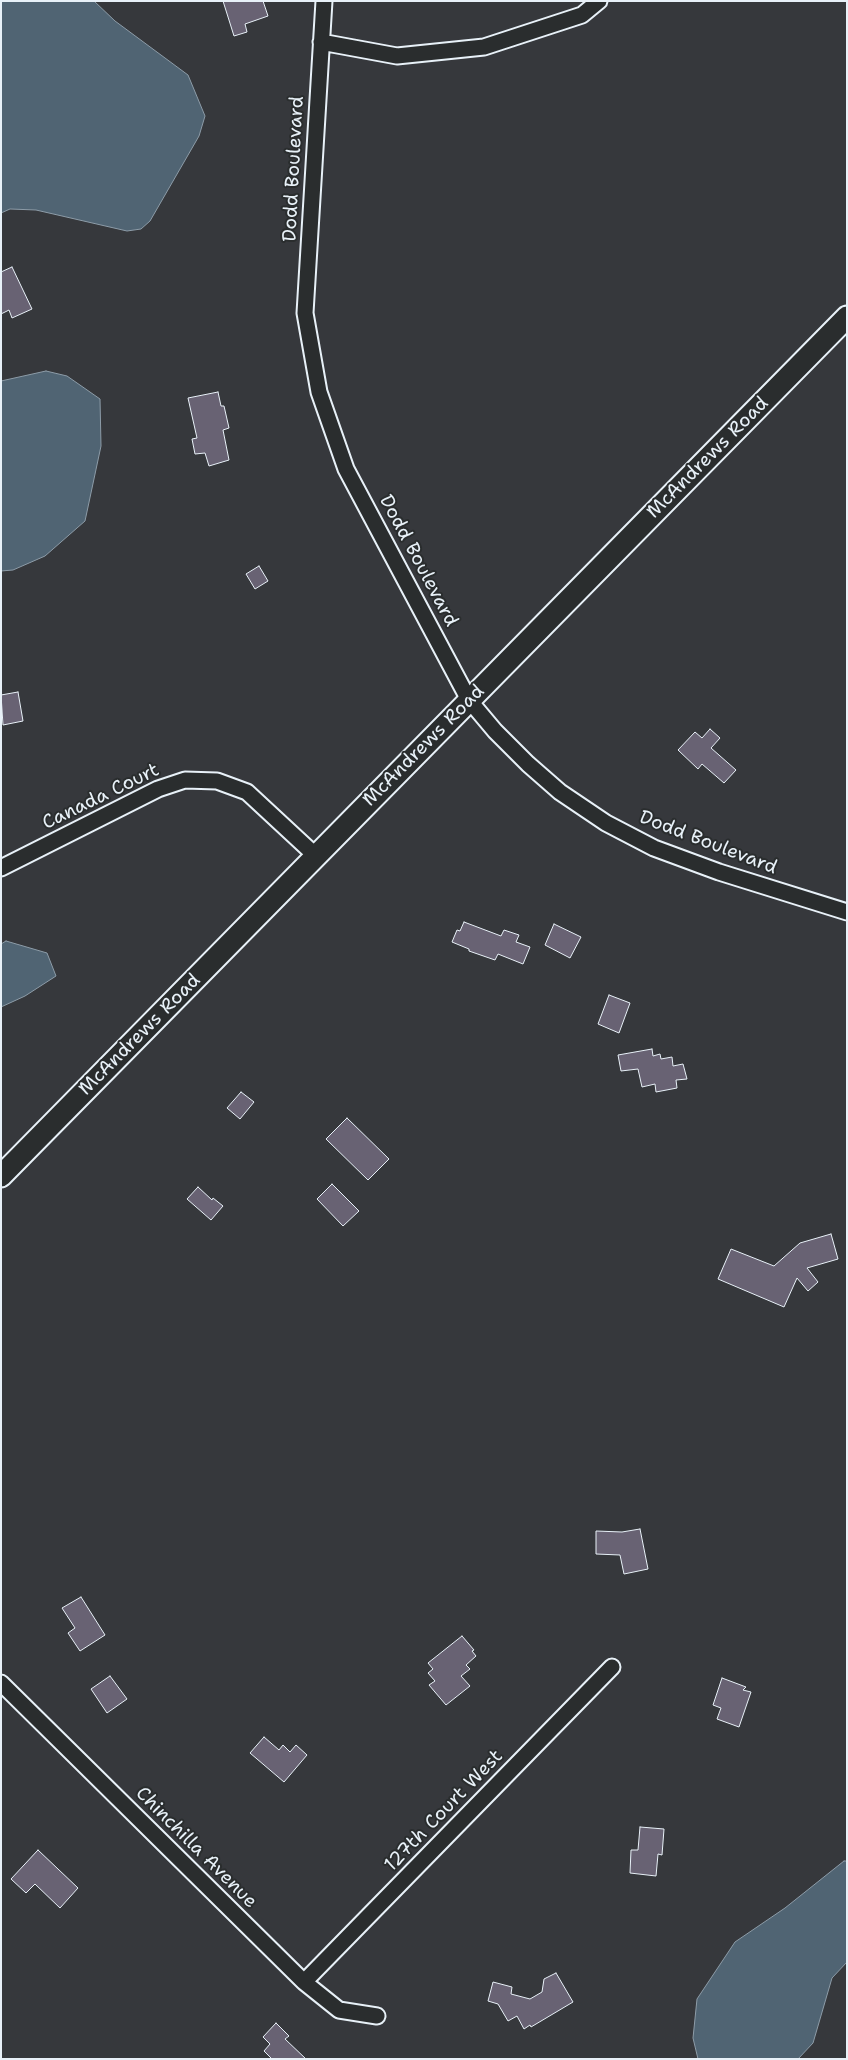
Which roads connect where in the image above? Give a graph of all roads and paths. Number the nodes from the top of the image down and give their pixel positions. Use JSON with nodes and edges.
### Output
{"nodes":[{"id":1,"x":324,"y":1,"type":"edge"},
{"id":2,"x":599,"y":1,"type":"edge"},
{"id":3,"x":321,"y":42,"type":"junction"},
{"id":4,"x":847,"y":317,"type":"edge"},
{"id":5,"x":470,"y":700,"type":"junction"},
{"id":6,"x":316,"y":856,"type":"junction"},
{"id":7,"x":1,"y":868,"type":"edge"},
{"id":8,"x":847,"y":912,"type":"edge"},
{"id":9,"x":1,"y":1176,"type":"edge"},
{"id":10,"x":612,"y":1668,"type":"dead end"},
{"id":11,"x":1,"y":1683,"type":"edge"},
{"id":12,"x":304,"y":1982,"type":"junction"},
{"id":13,"x":377,"y":2016,"type":"dead end"}],
"edges":[{"from":1,"to":3,"type":"street","name":"Dodd Boulevard"},
{"from":2,"to":3,"type":"street"},
{"from":3,"to":5,"type":"street","name":"Dodd Boulevard"},
{"from":4,"to":5,"type":"main road","name":"McAndrews Road"},
{"from":5,"to":6,"type":"main road","name":"McAndrews Road"},
{"from":5,"to":8,"type":"street","name":"Dodd Boulevard"},
{"from":6,"to":7,"type":"street","name":"Canada Court"},
{"from":6,"to":9,"type":"main road","name":"McAndrews Road"},
{"from":10,"to":12,"type":"street","name":"127th Court West"},
{"from":11,"to":12,"type":"street","name":"Chinchilla Avenue"},
{"from":12,"to":13,"type":"street","name":"Chinchilla Avenue"}]}
